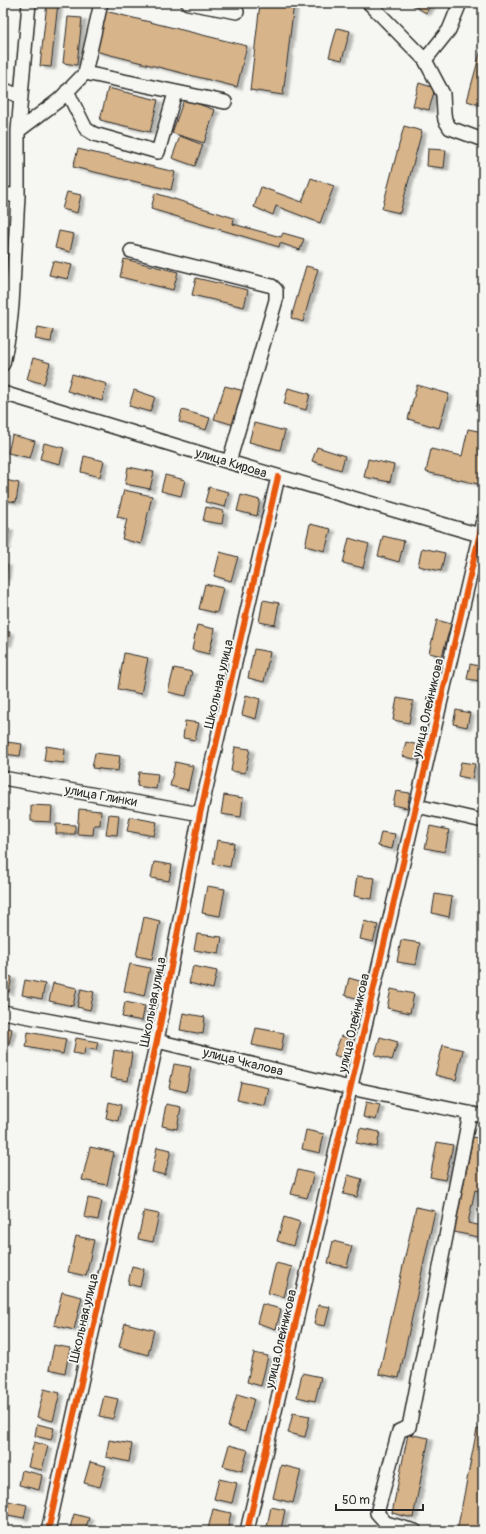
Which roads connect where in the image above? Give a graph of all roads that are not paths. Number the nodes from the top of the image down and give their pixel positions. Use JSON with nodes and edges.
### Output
{"nodes":[{"id":1,"x":29,"y":3,"type":"edge"},
{"id":2,"x":100,"y":3,"type":"edge"},
{"id":3,"x":188,"y":3,"type":"edge"},
{"id":4,"x":369,"y":3,"type":"edge"},
{"id":5,"x":460,"y":3,"type":"edge"},
{"id":6,"x":238,"y":12,"type":"dead end"},
{"id":7,"x":425,"y":60,"type":"junction"},
{"id":8,"x":85,"y":73,"type":"junction"},
{"id":9,"x":3,"y":89,"type":"edge"},
{"id":10,"x":66,"y":91,"type":"junction"},
{"id":11,"x":175,"y":93,"type":"junction"},
{"id":12,"x":21,"y":97,"type":"junction"},
{"id":13,"x":225,"y":102,"type":"dead end"},
{"id":14,"x":18,"y":131,"type":"junction"},
{"id":15,"x":483,"y":140,"type":"edge"},
{"id":16,"x":3,"y":194,"type":"edge"},
{"id":17,"x":18,"y":196,"type":"junction"},
{"id":18,"x":131,"y":251,"type":"dead end"},
{"id":19,"x":3,"y":364,"type":"edge"},
{"id":20,"x":3,"y":393,"type":"edge"},
{"id":21,"x":229,"y":462,"type":"junction"},
{"id":22,"x":278,"y":477,"type":"junction"},
{"id":23,"x":483,"y":520,"type":"edge"},
{"id":24,"x":481,"y":536,"type":"edge"},
{"id":25,"x":3,"y":778,"type":"edge"},
{"id":26,"x":417,"y":806,"type":"junction"},
{"id":27,"x":200,"y":814,"type":"junction"},
{"id":28,"x":483,"y":821,"type":"edge"},
{"id":29,"x":3,"y":1012,"type":"edge"},
{"id":30,"x":157,"y":1041,"type":"junction"},
{"id":31,"x":350,"y":1088,"type":"junction"},
{"id":32,"x":470,"y":1113,"type":"junction"},
{"id":33,"x":483,"y":1116,"type":"edge"},
{"id":34,"x":48,"y":1531,"type":"edge"},
{"id":35,"x":247,"y":1531,"type":"edge"},
{"id":36,"x":415,"y":1531,"type":"edge"}],
"edges":[{"from":1,"to":12,"type":"street"},
{"from":2,"to":8,"type":"street"},
{"from":3,"to":6,"type":"street"},
{"from":4,"to":7,"type":"street"},
{"from":5,"to":7,"type":"street"},
{"from":7,"to":15,"type":"street"},
{"from":8,"to":10,"type":"street"},
{"from":8,"to":11,"type":"street"},
{"from":9,"to":12,"type":"street"},
{"from":10,"to":11,"type":"street"},
{"from":10,"to":14,"type":"street"},
{"from":11,"to":13,"type":"street"},
{"from":12,"to":14,"type":"street"},
{"from":14,"to":17,"type":"street"},
{"from":16,"to":17,"type":"street"},
{"from":17,"to":19,"type":"street"},
{"from":18,"to":21,"type":"street"},
{"from":20,"to":21,"type":"street","name":"улица Кирова"},
{"from":21,"to":22,"type":"street","name":"улица Кирова"},
{"from":22,"to":24,"type":"street","name":"улица Кирова"},
{"from":22,"to":27,"type":"street","name":"Школьная улица"},
{"from":23,"to":24,"type":"street","name":"улица Олейникова"},
{"from":24,"to":26,"type":"street","name":"улица Олейникова"},
{"from":25,"to":27,"type":"street","name":"улица Глинки"},
{"from":26,"to":28,"type":"street"},
{"from":26,"to":31,"type":"street","name":"улица Олейникова"},
{"from":27,"to":30,"type":"street","name":"Школьная улица"},
{"from":29,"to":30,"type":"street","name":"улица Чкалова"},
{"from":30,"to":31,"type":"street","name":"улица Чкалова"},
{"from":30,"to":34,"type":"street","name":"Школьная улица"},
{"from":31,"to":32,"type":"street","name":"улица Чкалова"},
{"from":31,"to":35,"type":"street","name":"улица Олейникова"},
{"from":32,"to":33,"type":"street","name":"улица Чкалова"},
{"from":32,"to":36,"type":"street"}]}
